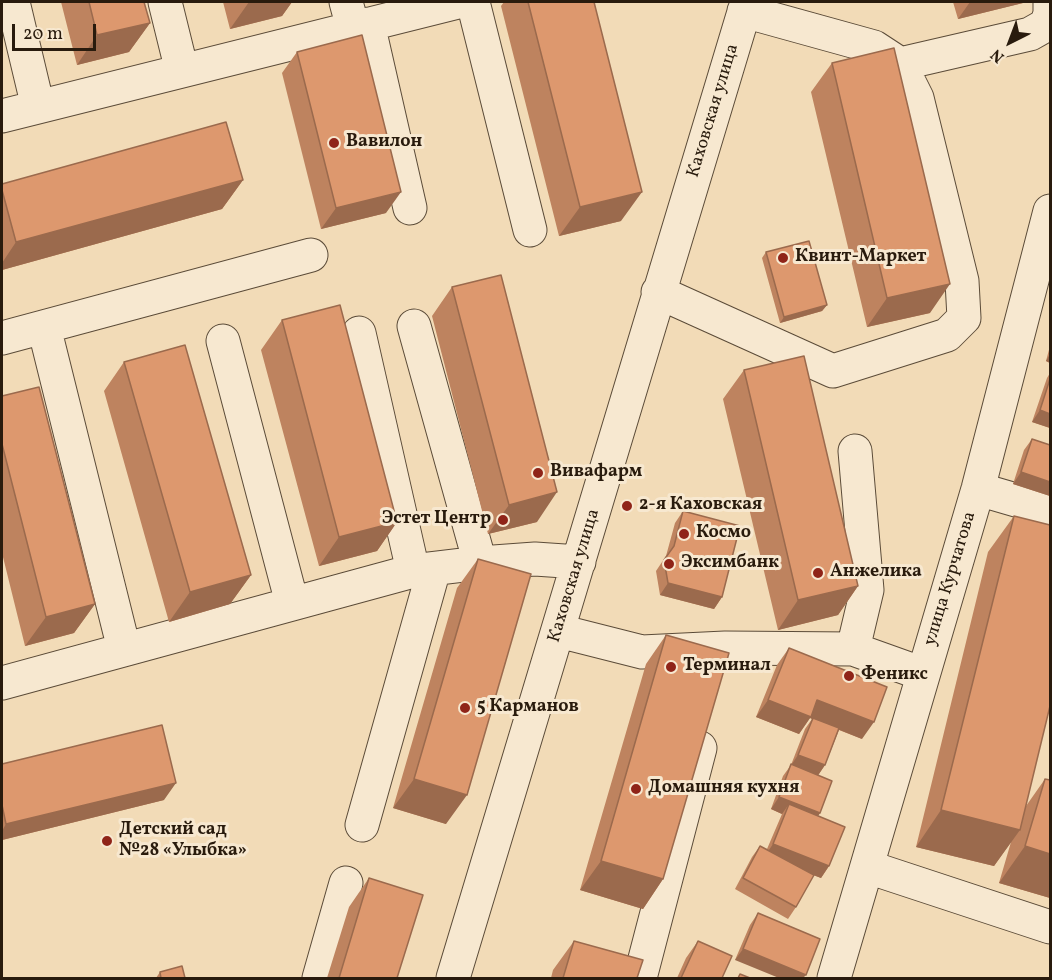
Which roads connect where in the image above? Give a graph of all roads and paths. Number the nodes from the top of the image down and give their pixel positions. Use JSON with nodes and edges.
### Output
{"nodes":[{"id":1,"x":13,"y":2,"type":"edge"},
{"id":2,"x":165,"y":2,"type":"edge"},
{"id":3,"x":458,"y":2,"type":"edge"},
{"id":4,"x":473,"y":2,"type":"edge"},
{"id":5,"x":1050,"y":2,"type":"edge"},
{"id":6,"x":746,"y":6,"type":"edge"},
{"id":7,"x":356,"y":18,"type":"edge"},
{"id":8,"x":900,"y":64,"type":"junction"},
{"id":9,"x":182,"y":70,"type":"junction"},
{"id":10,"x":38,"y":106,"type":"junction"},
{"id":11,"x":2,"y":116,"type":"edge"},
{"id":12,"x":410,"y":208,"type":"dead end"},
{"id":13,"x":1050,"y":211,"type":"edge"},
{"id":14,"x":530,"y":230,"type":"dead end"},
{"id":15,"x":311,"y":255,"type":"dead end"},
{"id":16,"x":658,"y":292,"type":"junction"},
{"id":17,"x":414,"y":326,"type":"dead end"},
{"id":18,"x":44,"y":327,"type":"junction"},
{"id":19,"x":359,"y":333,"type":"dead end"},
{"id":20,"x":2,"y":338,"type":"edge"},
{"id":21,"x":223,"y":341,"type":"dead end"},
{"id":22,"x":855,"y":451,"type":"dead end"},
{"id":23,"x":978,"y":489,"type":"junction"},
{"id":24,"x":1050,"y":510,"type":"edge"},
{"id":25,"x":579,"y":562,"type":"junction"},
{"id":26,"x":480,"y":563,"type":"junction"},
{"id":27,"x":423,"y":570,"type":"junction"},
{"id":28,"x":292,"y":603,"type":"junction"},
{"id":29,"x":558,"y":631,"type":"junction"},
{"id":30,"x":726,"y":648,"type":"junction"},
{"id":31,"x":124,"y":649,"type":"junction"},
{"id":32,"x":853,"y":649,"type":"junction"},
{"id":33,"x":922,"y":674,"type":"junction"},
{"id":34,"x":2,"y":682,"type":"edge"},
{"id":35,"x":717,"y":682,"type":"edge"},
{"id":36,"x":708,"y":716,"type":"edge"},
{"id":37,"x":362,"y":825,"type":"dead end"},
{"id":38,"x":868,"y":867,"type":"junction"},
{"id":39,"x":346,"y":883,"type":"dead end"},
{"id":40,"x":1050,"y":927,"type":"edge"},
{"id":41,"x":319,"y":978,"type":"edge"},
{"id":42,"x":453,"y":978,"type":"edge"},
{"id":43,"x":640,"y":978,"type":"edge"},
{"id":44,"x":834,"y":978,"type":"edge"}],
"edges":[{"from":1,"to":10,"type":"street"},
{"from":2,"to":9,"type":"street"},
{"from":3,"to":7,"type":"street"},
{"from":4,"to":14,"type":"street"},
{"from":5,"to":8,"type":"street"},
{"from":6,"to":8,"type":"street"},
{"from":6,"to":16,"type":"street","name":"Каховская улица"},
{"from":7,"to":9,"type":"street"},
{"from":7,"to":12,"type":"street"},
{"from":8,"to":16,"type":"street"},
{"from":9,"to":10,"type":"street"},
{"from":10,"to":11,"type":"street"},
{"from":13,"to":23,"type":"street","name":"улица Курчатова"},
{"from":15,"to":18,"type":"street"},
{"from":16,"to":25,"type":"street","name":"Каховская улица"},
{"from":17,"to":26,"type":"street"},
{"from":18,"to":20,"type":"street"},
{"from":18,"to":31,"type":"street"},
{"from":19,"to":27,"type":"street"},
{"from":21,"to":28,"type":"street"},
{"from":22,"to":32,"type":"street"},
{"from":23,"to":24,"type":"street"},
{"from":23,"to":33,"type":"street","name":"улица Курчатова"},
{"from":25,"to":26,"type":"street"},
{"from":25,"to":29,"type":"street","name":"Каховская улица"},
{"from":26,"to":27,"type":"street"},
{"from":27,"to":28,"type":"street"},
{"from":27,"to":37,"type":"street"},
{"from":28,"to":31,"type":"street"},
{"from":29,"to":30,"type":"street"},
{"from":29,"to":42,"type":"street","name":"Каховская улица"},
{"from":30,"to":32,"type":"street"},
{"from":30,"to":35,"type":"street"},
{"from":31,"to":34,"type":"street"},
{"from":32,"to":33,"type":"street"},
{"from":33,"to":38,"type":"street","name":"улица Курчатова"},
{"from":36,"to":43,"type":"street"},
{"from":38,"to":40,"type":"street"},
{"from":38,"to":44,"type":"street","name":"улица Курчатова"},
{"from":39,"to":41,"type":"street"}]}
